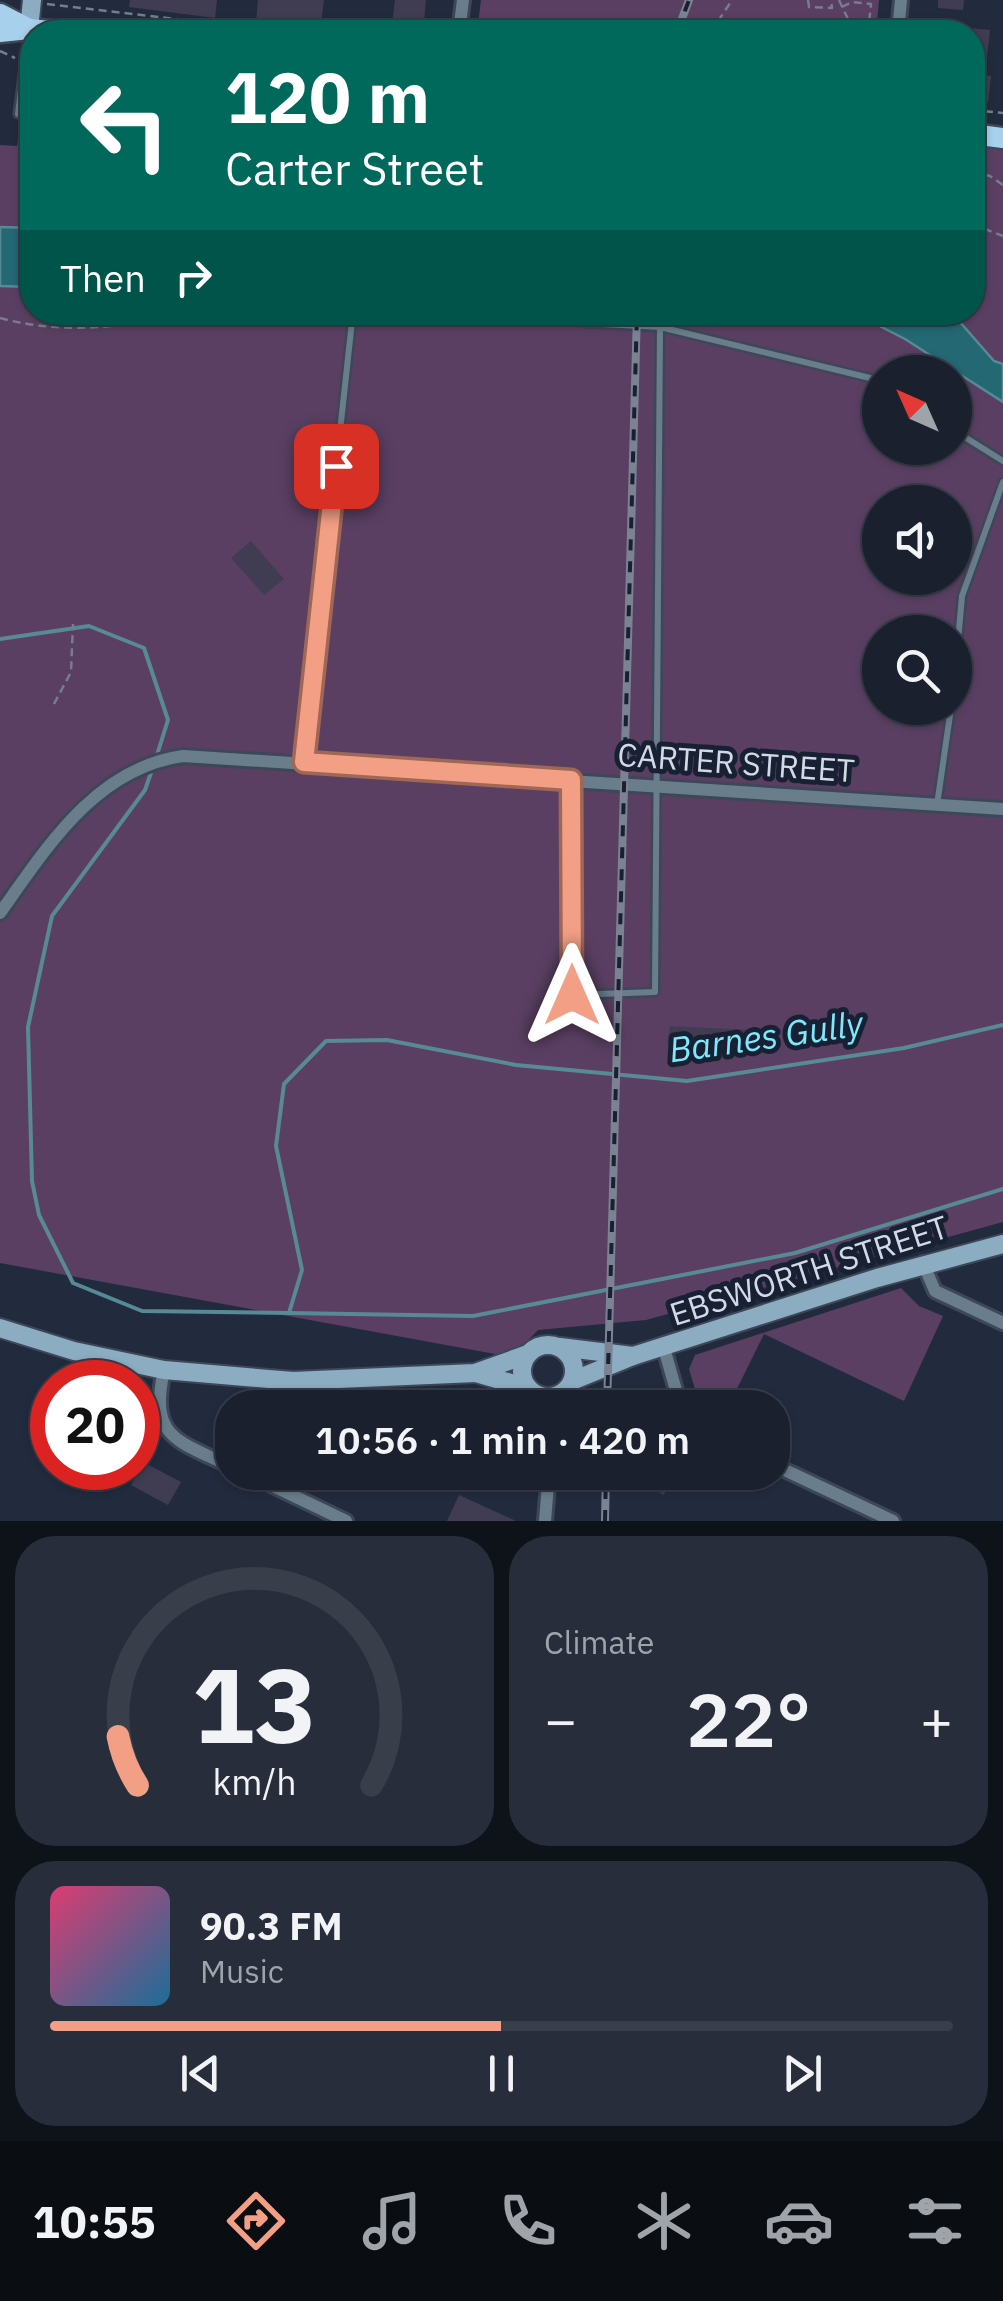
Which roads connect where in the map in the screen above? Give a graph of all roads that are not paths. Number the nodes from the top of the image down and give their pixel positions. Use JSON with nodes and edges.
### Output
{"nodes":[{"id":1,"x":20,"y":99,"type":"edge"},
{"id":2,"x":18,"y":114,"type":"dead end"},
{"id":3,"x":352,"y":325,"type":"edge"},
{"id":4,"x":629,"y":325,"type":"edge"},
{"id":5,"x":660,"y":327,"type":"junction"},
{"id":6,"x":862,"y":376,"type":"edge"},
{"id":7,"x":972,"y":442,"type":"edge"},
{"id":8,"x":1003,"y":461,"type":"edge"},
{"id":9,"x":1003,"y":482,"type":"edge"},
{"id":10,"x":960,"y":615,"type":"edge"},
{"id":11,"x":948,"y":725,"type":"edge"},
{"id":12,"x":304,"y":762,"type":"junction"},
{"id":13,"x":571,"y":780,"type":"junction"},
{"id":14,"x":654,"y":785,"type":"junction"},
{"id":15,"x":937,"y":806,"type":"junction"},
{"id":16,"x":1003,"y":809,"type":"edge"},
{"id":17,"x":0,"y":913,"type":"edge"},
{"id":18,"x":1003,"y":1244,"type":"edge"},
{"id":19,"x":923,"y":1263,"type":"junction"},
{"id":20,"x":1003,"y":1324,"type":"edge"},
{"id":21,"x":0,"y":1328,"type":"edge"},
{"id":22,"x":560,"y":1347,"type":"junction"},
{"id":23,"x":664,"y":1348,"type":"junction"},
{"id":24,"x":528,"y":1354,"type":"junction"},
{"id":25,"x":633,"y":1356,"type":"junction"},
{"id":26,"x":164,"y":1370,"type":"junction"},
{"id":27,"x":475,"y":1373,"type":"junction"},
{"id":28,"x":570,"y":1385,"type":"junction"},
{"id":29,"x":518,"y":1390,"type":"edge"},
{"id":30,"x":531,"y":1390,"type":"edge"},
{"id":31,"x":560,"y":1390,"type":"edge"},
{"id":32,"x":568,"y":1390,"type":"edge"},
{"id":33,"x":676,"y":1390,"type":"edge"},
{"id":34,"x":215,"y":1458,"type":"edge"},
{"id":35,"x":790,"y":1472,"type":"edge"},
{"id":36,"x":281,"y":1490,"type":"edge"},
{"id":37,"x":548,"y":1490,"type":"edge"},
{"id":38,"x":346,"y":1521,"type":"edge"},
{"id":39,"x":545,"y":1521,"type":"edge"},
{"id":40,"x":893,"y":1521,"type":"edge"}],
"edges":[{"from":1,"to":2,"type":"lane"},
{"from":3,"to":12,"type":"lane"},
{"from":4,"to":5,"type":"lane"},
{"from":5,"to":6,"type":"lane"},
{"from":5,"to":14,"type":"lane"},
{"from":7,"to":8,"type":"lane"},
{"from":9,"to":10,"type":"lane"},
{"from":11,"to":15,"type":"lane"},
{"from":12,"to":13,"type":"street","name":"CARTER STREET"},
{"from":12,"to":17,"type":"street","name":"CARTER STREET"},
{"from":13,"to":14,"type":"street","name":"CARTER STREET"},
{"from":13,"to":14,"type":"lane"},
{"from":14,"to":15,"type":"street","name":"CARTER STREET"},
{"from":15,"to":16,"type":"street","name":"CARTER STREET"},
{"from":18,"to":19,"type":"street","name":"EBSWORTH STREET"},
{"from":19,"to":20,"type":"street"},
{"from":19,"to":23,"type":"street","name":"EBSWORTH STREET"},
{"from":21,"to":26,"type":"street"},
{"from":22,"to":24,"type":"street"},
{"from":22,"to":25,"type":"street","name":"EBSWORTH STREET"},
{"from":22,"to":28,"type":"street"},
{"from":23,"to":25,"type":"street","name":"EBSWORTH STREET"},
{"from":23,"to":33,"type":"street"},
{"from":24,"to":27,"type":"street"},
{"from":24,"to":30,"type":"street"},
{"from":25,"to":28,"type":"street","name":"EBSWORTH STREET"},
{"from":26,"to":27,"type":"street"},
{"from":26,"to":34,"type":"street"},
{"from":27,"to":29,"type":"street"},
{"from":28,"to":31,"type":"street"},
{"from":28,"to":32,"type":"street"},
{"from":35,"to":40,"type":"street"},
{"from":36,"to":38,"type":"street"},
{"from":37,"to":39,"type":"street"}]}
